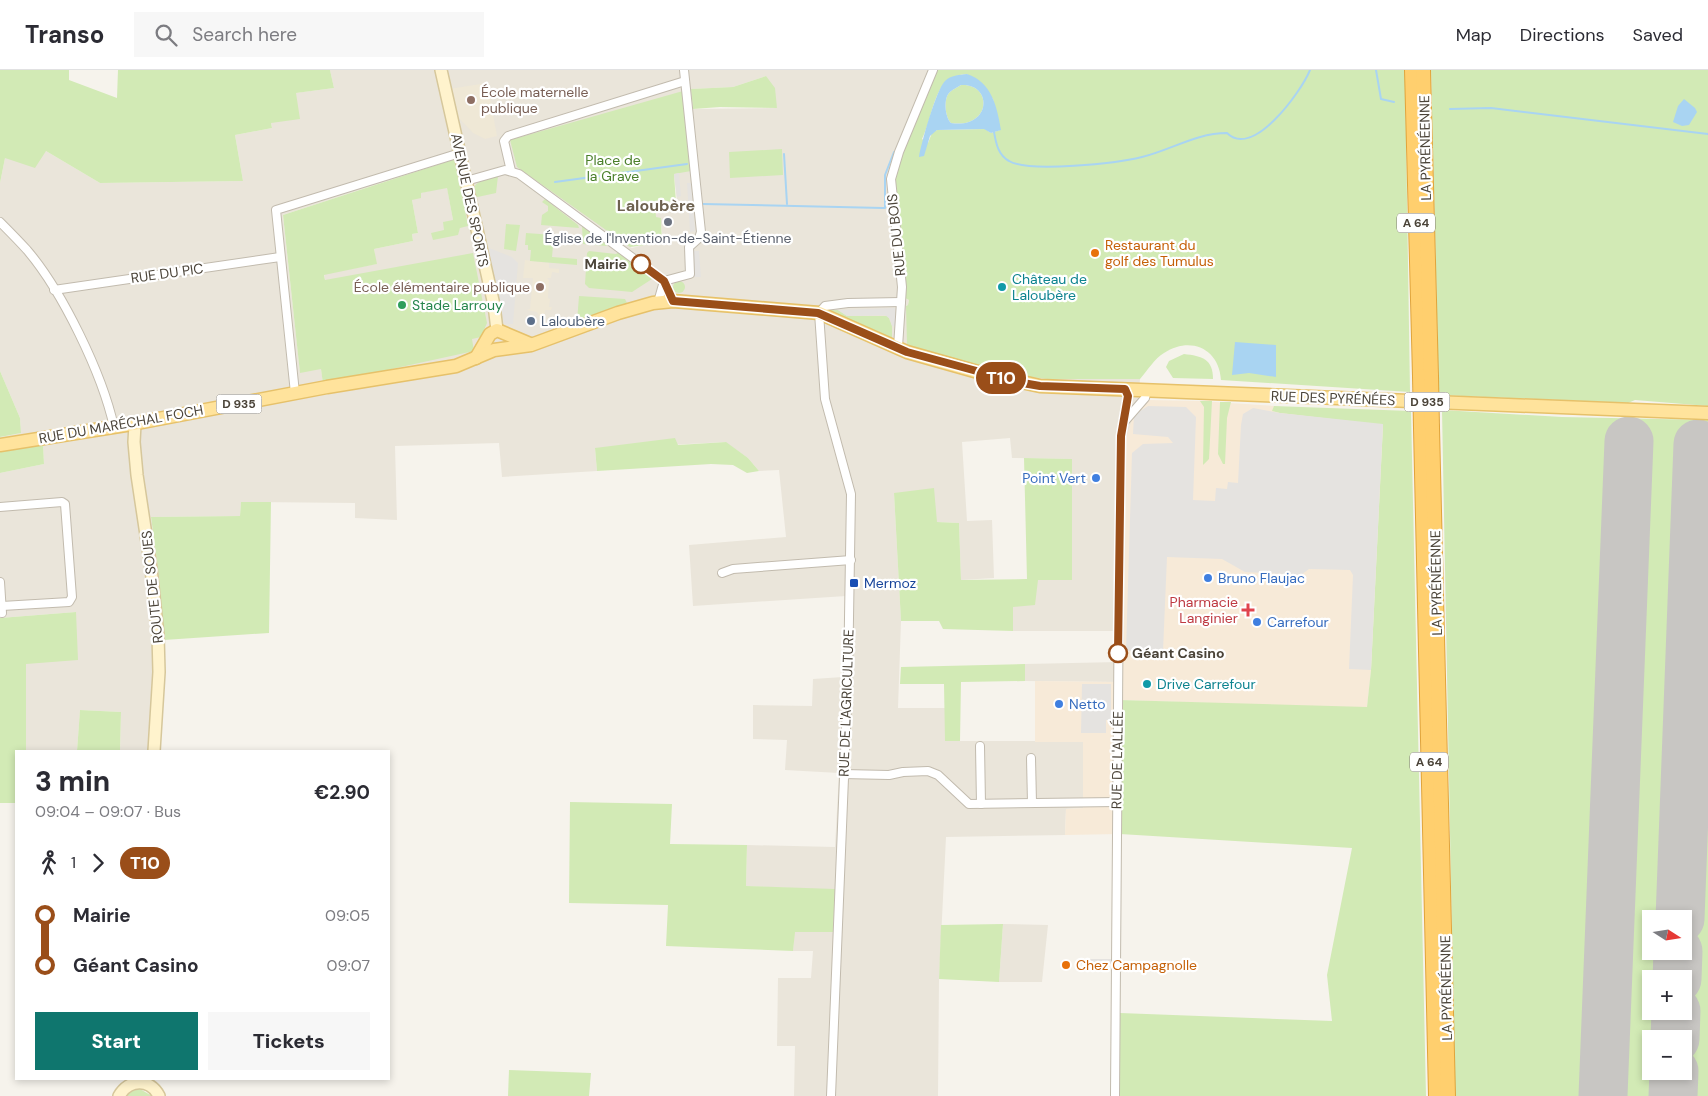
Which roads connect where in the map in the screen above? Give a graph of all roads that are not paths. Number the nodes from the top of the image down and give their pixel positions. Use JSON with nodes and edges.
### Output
{"nodes":[{"id":1,"x":441,"y":70,"type":"edge"},
{"id":2,"x":684,"y":70,"type":"edge"},
{"id":3,"x":933,"y":70,"type":"edge"},
{"id":4,"x":1412,"y":70,"type":"edge"},
{"id":5,"x":1423,"y":70,"type":"edge"},
{"id":6,"x":685,"y":81,"type":"junction"},
{"id":7,"x":460,"y":154,"type":"junction"},
{"id":8,"x":511,"y":171,"type":"junction"},
{"id":9,"x":466,"y":181,"type":"junction"},
{"id":10,"x":0,"y":222,"type":"edge"},
{"id":11,"x":280,"y":257,"type":"junction"},
{"id":12,"x":664,"y":281,"type":"junction"},
{"id":13,"x":54,"y":290,"type":"junction"},
{"id":14,"x":673,"y":301,"type":"junction"},
{"id":15,"x":658,"y":302,"type":"junction"},
{"id":16,"x":902,"y":302,"type":"junction"},
{"id":17,"x":818,"y":313,"type":"junction"},
{"id":18,"x":501,"y":332,"type":"junction"},
{"id":19,"x":532,"y":345,"type":"junction"},
{"id":20,"x":495,"y":346,"type":"junction"},
{"id":21,"x":898,"y":347,"type":"junction"},
{"id":22,"x":1425,"y":376,"type":"junction"},
{"id":23,"x":1125,"y":389,"type":"junction"},
{"id":24,"x":1143,"y":390,"type":"junction"},
{"id":25,"x":295,"y":393,"type":"junction"},
{"id":26,"x":1127,"y":406,"type":"junction"},
{"id":27,"x":1708,"y":413,"type":"edge"},
{"id":28,"x":135,"y":424,"type":"junction"},
{"id":29,"x":1123,"y":425,"type":"junction"},
{"id":30,"x":114,"y":426,"type":"junction"},
{"id":31,"x":1426,"y":428,"type":"junction"},
{"id":32,"x":0,"y":445,"type":"edge"},
{"id":33,"x":0,"y":507,"type":"edge"},
{"id":34,"x":851,"y":560,"type":"junction"},
{"id":35,"x":722,"y":573,"type":"dead end"},
{"id":36,"x":0,"y":582,"type":"edge"},
{"id":37,"x":980,"y":746,"type":"dead end"},
{"id":38,"x":154,"y":750,"type":"edge"},
{"id":39,"x":1031,"y":758,"type":"dead end"},
{"id":40,"x":843,"y":774,"type":"junction"},
{"id":41,"x":1117,"y":802,"type":"junction"},
{"id":42,"x":1032,"y":803,"type":"junction"},
{"id":43,"x":981,"y":804,"type":"junction"},
{"id":44,"x":150,"y":1080,"type":"edge"},
{"id":45,"x":131,"y":1082,"type":"edge"},
{"id":46,"x":158,"y":1093,"type":"edge"},
{"id":47,"x":119,"y":1096,"type":"edge"},
{"id":48,"x":831,"y":1096,"type":"edge"},
{"id":49,"x":1115,"y":1096,"type":"edge"},
{"id":50,"x":1436,"y":1096,"type":"edge"},
{"id":51,"x":1448,"y":1096,"type":"edge"}],
"edges":[{"from":1,"to":7,"type":"main road","name":"AVENUE DES SPORTS"},
{"from":2,"to":6,"type":"street"},
{"from":3,"to":16,"type":"street","name":"RUE DU BOIS"},
{"from":4,"to":22,"type":"highway","name":"LA PYRÉNÉENNE","number":"A 64"},
{"from":5,"to":22,"type":"highway","name":"LA PYRÉNÉENNE","number":"A 64"},
{"from":6,"to":8,"type":"street"},
{"from":6,"to":12,"type":"street"},
{"from":7,"to":9,"type":"main road","name":"AVENUE DES SPORTS"},
{"from":7,"to":11,"type":"street"},
{"from":8,"to":9,"type":"street"},
{"from":8,"to":12,"type":"street"},
{"from":9,"to":18,"type":"main road","name":"AVENUE DES SPORTS"},
{"from":10,"to":13,"type":"street"},
{"from":11,"to":13,"type":"street","name":"RUE DU PIC"},
{"from":11,"to":25,"type":"street"},
{"from":12,"to":14,"type":"street"},
{"from":12,"to":15,"type":"street"},
{"from":13,"to":30,"type":"street"},
{"from":14,"to":15,"type":"main road","name":"RUE DU MARÉCHAL FOCH","number":"D 935"},
{"from":14,"to":17,"type":"main road","name":"RUE DU MARÉCHAL FOCH","number":"D 935"},
{"from":15,"to":19,"type":"main road","name":"RUE DU MARÉCHAL FOCH","number":"D 935"},
{"from":16,"to":17,"type":"street"},
{"from":16,"to":21,"type":"street","name":"RUE DU BOIS"},
{"from":17,"to":21,"type":"main road","name":"RUE DU MARÉCHAL FOCH","number":"D 935"},
{"from":17,"to":34,"type":"street","name":"RUE DE L'AGRICULTURE"},
{"from":18,"to":19,"type":"main road"},
{"from":18,"to":20,"type":"main road","name":"RUE DU MARÉCHAL FOCH"},
{"from":18,"to":20,"type":"main road"},
{"from":19,"to":20,"type":"main road","name":"RUE DU MARÉCHAL FOCH"},
{"from":20,"to":25,"type":"main road","name":"RUE DU MARÉCHAL FOCH","number":"D 935"},
{"from":21,"to":23,"type":"main road","name":"RUE DU MARÉCHAL FOCH","number":"D 935"},
{"from":22,"to":31,"type":"highway","name":"LA PYRÉNÉENNE","number":"A 64","bridge":true},
{"from":23,"to":24,"type":"main road","name":"RUE DU MARÉCHAL FOCH","number":"D 935"},
{"from":23,"to":26,"type":"street","name":"RUE DE L'ALLÉE"},
{"from":24,"to":26,"type":"street","name":"RUE DE L'ALLÉE"},
{"from":24,"to":27,"type":"main road","name":"RUE DES PYRÉNÉES","number":"D 935"},
{"from":24,"to":29,"type":"street"},
{"from":25,"to":28,"type":"main road","name":"RUE DU MARÉCHAL FOCH","number":"D 935"},
{"from":26,"to":29,"type":"street","name":"RUE DE L'ALLÉE"},
{"from":28,"to":30,"type":"main road","name":"RUE DU MARÉCHAL FOCH","number":"D 935"},
{"from":28,"to":38,"type":"main road","name":"ROUTE DE SOUES"},
{"from":29,"to":41,"type":"street","name":"RUE DE L'ALLÉE"},
{"from":30,"to":32,"type":"main road","name":"RUE DU MARÉCHAL FOCH","number":"D 935"},
{"from":31,"to":50,"type":"highway","name":"LA PYRÉNÉENNE","number":"A 64"},
{"from":31,"to":51,"type":"highway","name":"LA PYRÉNÉENNE","number":"A 64"},
{"from":33,"to":36,"type":"street"},
{"from":34,"to":35,"type":"street"},
{"from":34,"to":40,"type":"street","name":"RUE DE L'AGRICULTURE"},
{"from":37,"to":43,"type":"street"},
{"from":39,"to":42,"type":"street"},
{"from":40,"to":43,"type":"street"},
{"from":40,"to":48,"type":"street","name":"RUE DE L'AGRICULTURE"},
{"from":41,"to":42,"type":"street"},
{"from":41,"to":49,"type":"street","name":"RUE DE L'ALLÉE"},
{"from":42,"to":43,"type":"street"},
{"from":44,"to":46,"type":"main road"},
{"from":45,"to":46,"type":"main road"},
{"from":45,"to":47,"type":"main road"}]}
